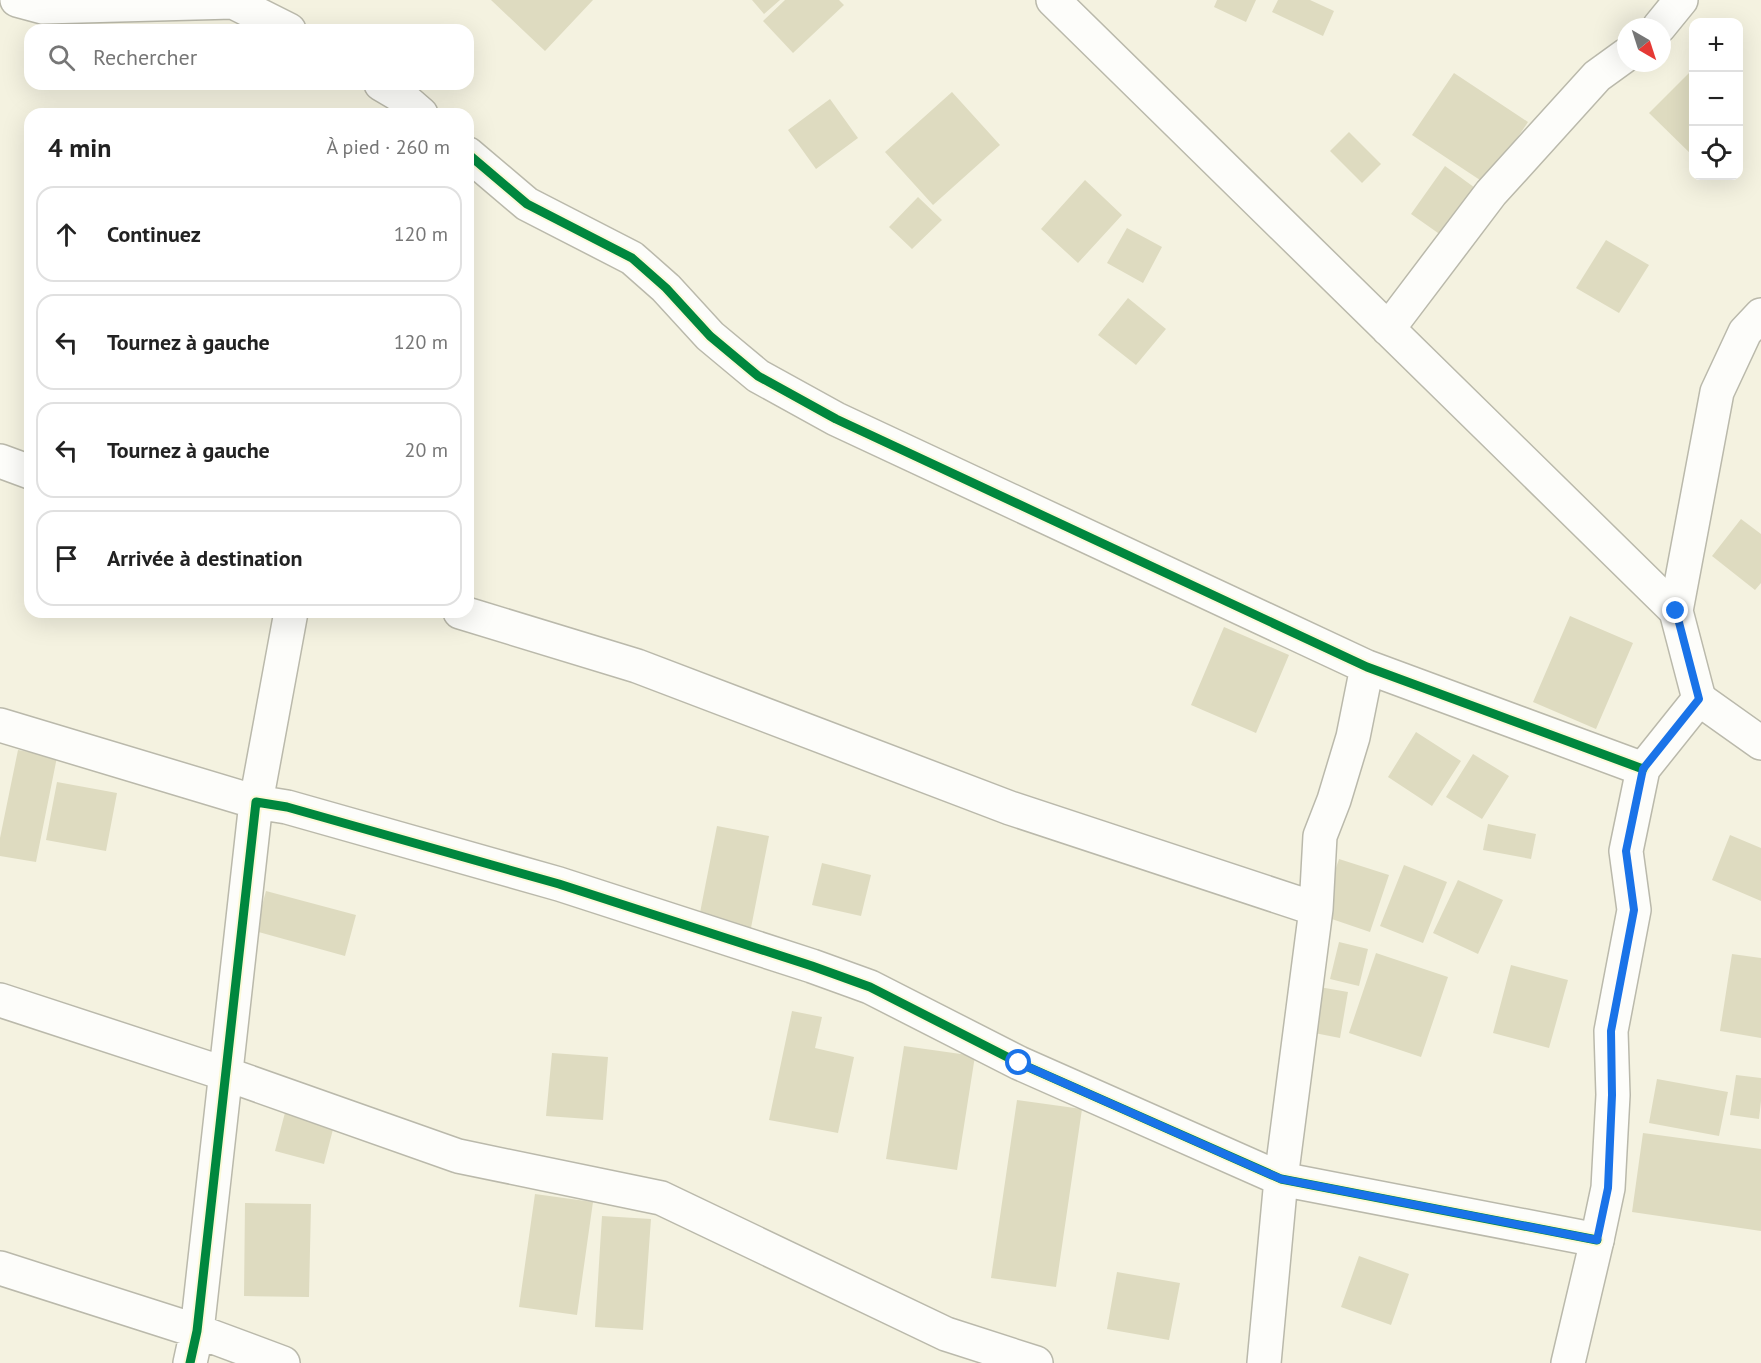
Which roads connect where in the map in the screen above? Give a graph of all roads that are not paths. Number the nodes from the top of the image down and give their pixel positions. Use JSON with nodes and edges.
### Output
{"nodes":[{"id":1,"x":17,"y":0,"type":"edge"},
{"id":2,"x":1053,"y":0,"type":"edge"},
{"id":3,"x":1681,"y":0,"type":"edge"},
{"id":4,"x":1666,"y":18,"type":"edge"},
{"id":5,"x":277,"y":24,"type":"edge"},
{"id":6,"x":1617,"y":62,"type":"edge"},
{"id":7,"x":474,"y":159,"type":"edge"},
{"id":8,"x":1761,"y":315,"type":"edge"},
{"id":9,"x":1388,"y":329,"type":"junction"},
{"id":10,"x":0,"y":461,"type":"edge"},
{"id":11,"x":24,"y":470,"type":"edge"},
{"id":12,"x":1676,"y":611,"type":"junction"},
{"id":13,"x":474,"y":616,"type":"edge"},
{"id":14,"x":290,"y":618,"type":"edge"},
{"id":15,"x":1367,"y":667,"type":"junction"},
{"id":16,"x":1699,"y":699,"type":"junction"},
{"id":17,"x":0,"y":725,"type":"edge"},
{"id":18,"x":1761,"y":743,"type":"edge"},
{"id":19,"x":1643,"y":769,"type":"junction"},
{"id":20,"x":256,"y":802,"type":"junction"},
{"id":21,"x":1316,"y":909,"type":"junction"},
{"id":22,"x":0,"y":1000,"type":"edge"},
{"id":23,"x":226,"y":1074,"type":"junction"},
{"id":24,"x":1281,"y":1179,"type":"junction"},
{"id":25,"x":1597,"y":1240,"type":"junction"},
{"id":26,"x":0,"y":1268,"type":"edge"},
{"id":27,"x":197,"y":1331,"type":"junction"},
{"id":28,"x":190,"y":1363,"type":"edge"},
{"id":29,"x":283,"y":1363,"type":"edge"},
{"id":30,"x":1036,"y":1363,"type":"edge"},
{"id":31,"x":1264,"y":1363,"type":"edge"},
{"id":32,"x":1569,"y":1363,"type":"edge"}],
"edges":[{"from":1,"to":5,"type":"street"},
{"from":2,"to":9,"type":"street"},
{"from":3,"to":4,"type":"street"},
{"from":6,"to":9,"type":"street"},
{"from":7,"to":15,"type":"street"},
{"from":8,"to":12,"type":"street"},
{"from":9,"to":12,"type":"street"},
{"from":10,"to":11,"type":"street"},
{"from":12,"to":16,"type":"street"},
{"from":13,"to":21,"type":"street"},
{"from":14,"to":20,"type":"street"},
{"from":15,"to":19,"type":"street"},
{"from":15,"to":21,"type":"street"},
{"from":16,"to":18,"type":"street"},
{"from":16,"to":19,"type":"street"},
{"from":17,"to":20,"type":"street"},
{"from":19,"to":25,"type":"street"},
{"from":20,"to":23,"type":"street"},
{"from":20,"to":24,"type":"street"},
{"from":21,"to":24,"type":"street"},
{"from":22,"to":23,"type":"street"},
{"from":23,"to":27,"type":"street"},
{"from":23,"to":30,"type":"street"},
{"from":24,"to":25,"type":"street"},
{"from":24,"to":31,"type":"street"},
{"from":25,"to":32,"type":"street"},
{"from":26,"to":27,"type":"street"},
{"from":27,"to":28,"type":"street"},
{"from":27,"to":29,"type":"street"}]}
